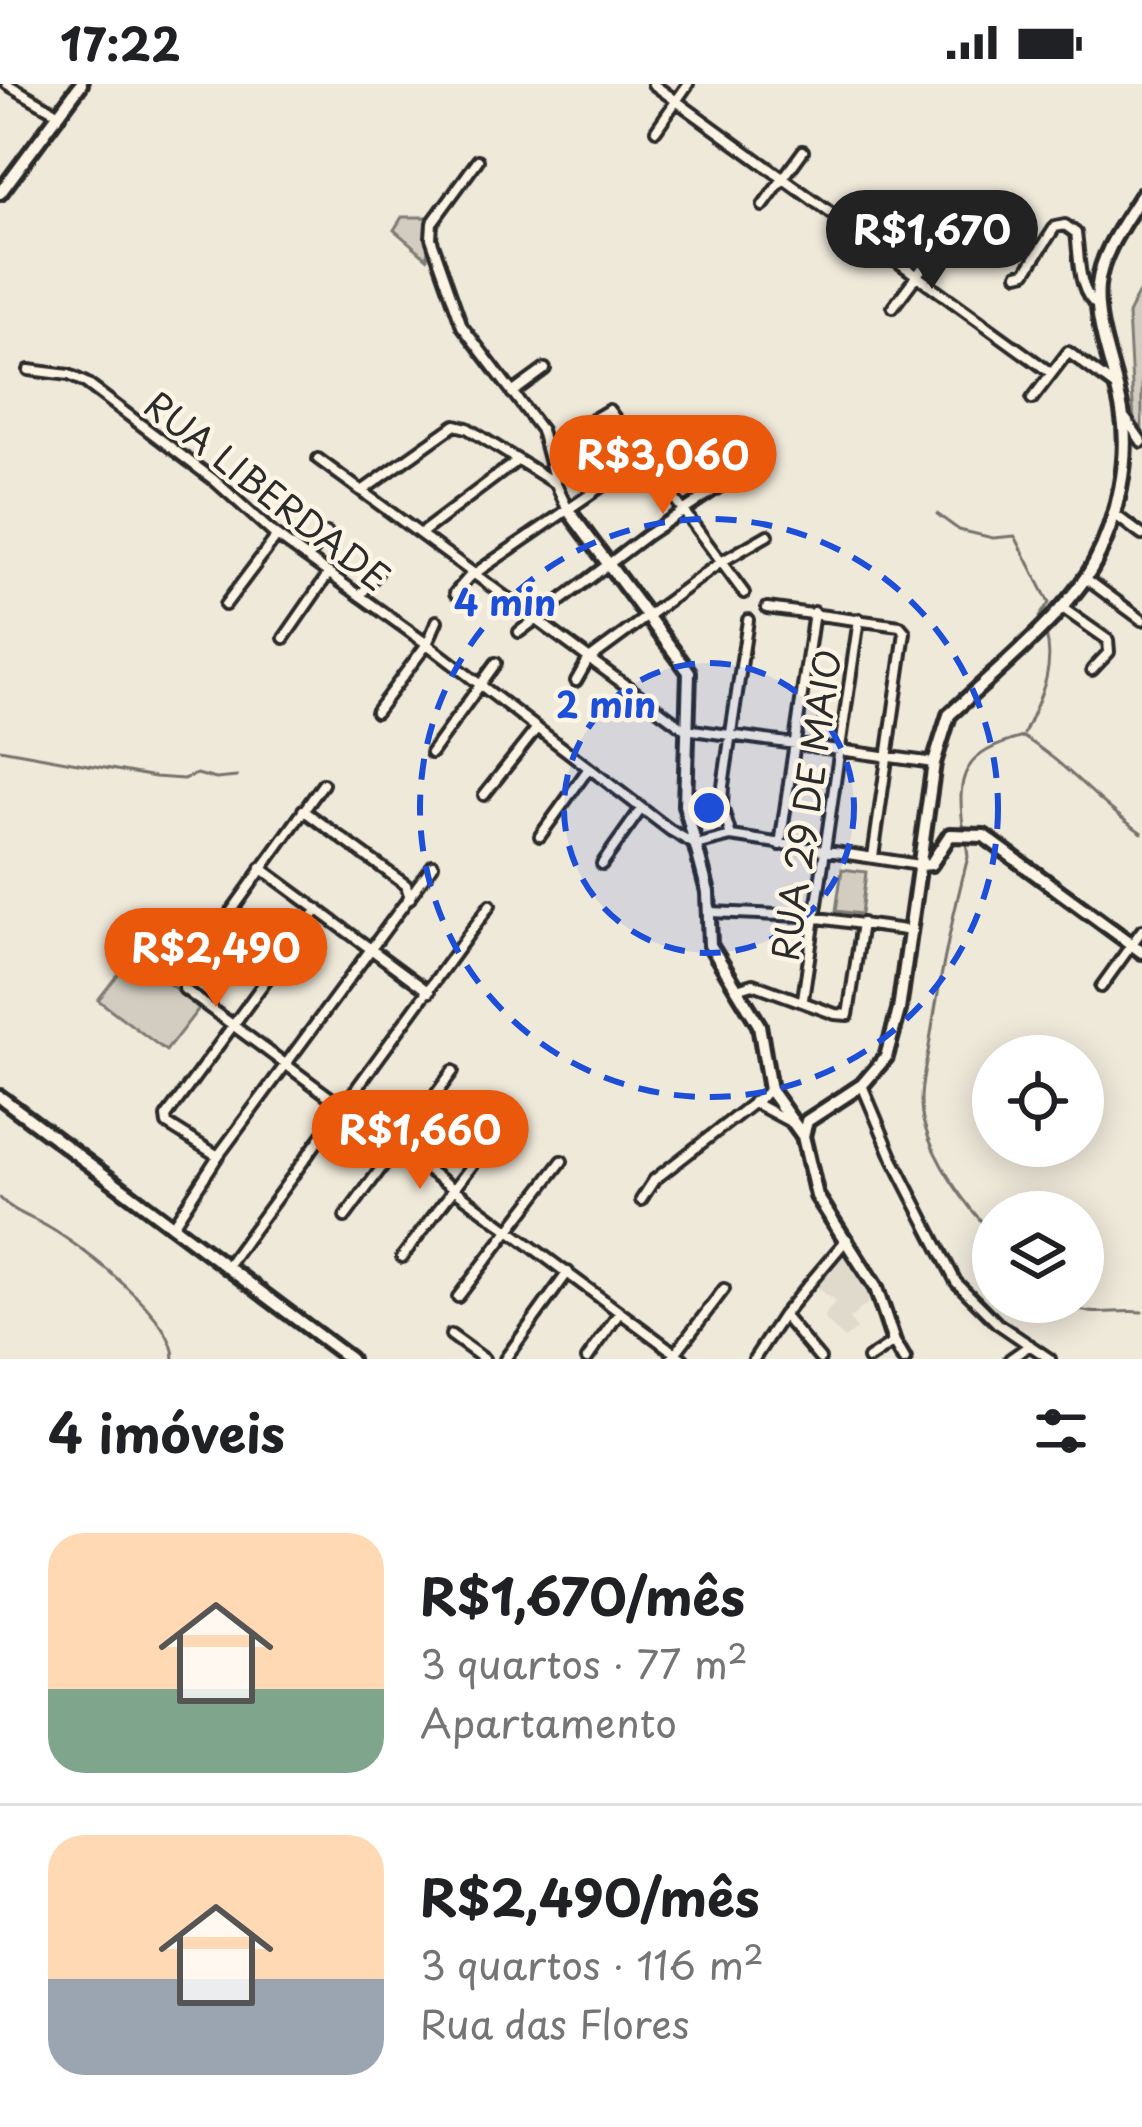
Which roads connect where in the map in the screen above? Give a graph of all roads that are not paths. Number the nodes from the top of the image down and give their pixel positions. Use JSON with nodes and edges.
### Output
{"nodes":[{"id":1,"x":8,"y":84,"type":"edge"},
{"id":2,"x":82,"y":84,"type":"edge"},
{"id":3,"x":653,"y":84,"type":"edge"},
{"id":4,"x":688,"y":84,"type":"edge"},
{"id":5,"x":676,"y":101,"type":"junction"},
{"id":6,"x":59,"y":114,"type":"junction"},
{"id":7,"x":656,"y":130,"type":"dead end"},
{"id":8,"x":803,"y":151,"type":"dead end"},
{"id":9,"x":478,"y":160,"type":"dead end"},
{"id":10,"x":784,"y":179,"type":"junction"},
{"id":11,"x":0,"y":193,"type":"edge"},
{"id":12,"x":1142,"y":194,"type":"edge"},
{"id":13,"x":763,"y":206,"type":"dead end"},
{"id":14,"x":936,"y":250,"type":"dead end"},
{"id":15,"x":1018,"y":274,"type":"dead end"},
{"id":16,"x":916,"y":276,"type":"junction"},
{"id":17,"x":1098,"y":306,"type":"junction"},
{"id":18,"x":893,"y":307,"type":"dead end"},
{"id":19,"x":545,"y":369,"type":"dead end"},
{"id":20,"x":29,"y":370,"type":"dead end"},
{"id":21,"x":1051,"y":374,"type":"junction"},
{"id":22,"x":1117,"y":388,"type":"junction"},
{"id":23,"x":512,"y":393,"type":"junction"},
{"id":24,"x":1032,"y":399,"type":"dead end"},
{"id":25,"x":1123,"y":414,"type":"junction"},
{"id":26,"x":1142,"y":442,"type":"edge"},
{"id":27,"x":548,"y":446,"type":"junction"},
{"id":28,"x":646,"y":456,"type":"junction"},
{"id":29,"x":318,"y":459,"type":"dead end"},
{"id":30,"x":518,"y":460,"type":"junction"},
{"id":31,"x":555,"y":482,"type":"junction"},
{"id":32,"x":725,"y":483,"type":"dead end"},
{"id":33,"x":362,"y":491,"type":"junction"},
{"id":34,"x":568,"y":510,"type":"junction"},
{"id":35,"x":686,"y":510,"type":"junction"},
{"id":36,"x":1114,"y":514,"type":"junction"},
{"id":37,"x":327,"y":533,"type":"dead end"},
{"id":38,"x":420,"y":534,"type":"junction"},
{"id":39,"x":768,"y":535,"type":"dead end"},
{"id":40,"x":1142,"y":535,"type":"edge"},
{"id":41,"x":277,"y":536,"type":"junction"},
{"id":42,"x":308,"y":558,"type":"junction"},
{"id":43,"x":722,"y":562,"type":"junction"},
{"id":44,"x":610,"y":564,"type":"junction"},
{"id":45,"x":378,"y":572,"type":"dead end"},
{"id":46,"x":328,"y":573,"type":"junction"},
{"id":47,"x":474,"y":575,"type":"junction"},
{"id":48,"x":1085,"y":578,"type":"junction"},
{"id":49,"x":454,"y":593,"type":"dead end"},
{"id":50,"x":743,"y":593,"type":"dead end"},
{"id":51,"x":360,"y":596,"type":"junction"},
{"id":52,"x":225,"y":605,"type":"dead end"},
{"id":53,"x":1061,"y":607,"type":"junction"},
{"id":54,"x":767,"y":608,"type":"dead end"},
{"id":55,"x":814,"y":613,"type":"junction"},
{"id":56,"x":650,"y":616,"type":"junction"},
{"id":57,"x":533,"y":619,"type":"junction"},
{"id":58,"x":860,"y":619,"type":"junction"},
{"id":59,"x":748,"y":620,"type":"dead end"},
{"id":60,"x":1142,"y":620,"type":"edge"},
{"id":61,"x":437,"y":621,"type":"dead end"},
{"id":62,"x":519,"y":632,"type":"dead end"},
{"id":63,"x":284,"y":638,"type":"dead end"},
{"id":64,"x":427,"y":644,"type":"junction"},
{"id":65,"x":588,"y":660,"type":"junction"},
{"id":66,"x":496,"y":663,"type":"dead end"},
{"id":67,"x":1092,"y":670,"type":"dead end"},
{"id":68,"x":576,"y":681,"type":"dead end"},
{"id":69,"x":481,"y":685,"type":"junction"},
{"id":70,"x":376,"y":712,"type":"dead end"},
{"id":71,"x":537,"y":728,"type":"junction"},
{"id":72,"x":685,"y":729,"type":"junction"},
{"id":73,"x":729,"y":734,"type":"junction"},
{"id":74,"x":794,"y":742,"type":"junction"},
{"id":75,"x":840,"y":748,"type":"junction"},
{"id":76,"x":431,"y":753,"type":"dead end"},
{"id":77,"x":886,"y":756,"type":"junction"},
{"id":78,"x":934,"y":764,"type":"junction"},
{"id":79,"x":590,"y":768,"type":"junction"},
{"id":80,"x":323,"y":784,"type":"dead end"},
{"id":81,"x":484,"y":795,"type":"dead end"},
{"id":82,"x":641,"y":809,"type":"junction"},
{"id":83,"x":303,"y":810,"type":"junction"},
{"id":84,"x":540,"y":836,"type":"dead end"},
{"id":85,"x":731,"y":836,"type":"junction"},
{"id":86,"x":780,"y":844,"type":"junction"},
{"id":87,"x":696,"y":845,"type":"junction"},
{"id":88,"x":825,"y":852,"type":"junction"},
{"id":89,"x":873,"y":856,"type":"junction"},
{"id":90,"x":602,"y":864,"type":"dead end"},
{"id":91,"x":433,"y":866,"type":"dead end"},
{"id":92,"x":921,"y":866,"type":"junction"},
{"id":93,"x":261,"y":868,"type":"junction"},
{"id":94,"x":410,"y":899,"type":"junction"},
{"id":95,"x":490,"y":905,"type":"dead end"},
{"id":96,"x":318,"y":909,"type":"junction"},
{"id":97,"x":710,"y":912,"type":"junction"},
{"id":98,"x":816,"y":917,"type":"junction"},
{"id":99,"x":862,"y":923,"type":"junction"},
{"id":100,"x":1142,"y":930,"type":"edge"},
{"id":101,"x":912,"y":931,"type":"junction"},
{"id":102,"x":1137,"y":948,"type":"edge"},
{"id":103,"x":374,"y":950,"type":"junction"},
{"id":104,"x":1101,"y":987,"type":"dead end"},
{"id":105,"x":736,"y":990,"type":"junction"},
{"id":106,"x":429,"y":992,"type":"junction"},
{"id":107,"x":803,"y":999,"type":"junction"},
{"id":108,"x":232,"y":1025,"type":"junction"},
{"id":109,"x":286,"y":1066,"type":"junction"},
{"id":110,"x":453,"y":1071,"type":"dead end"},
{"id":111,"x":862,"y":1085,"type":"junction"},
{"id":112,"x":770,"y":1090,"type":"junction"},
{"id":113,"x":0,"y":1097,"type":"edge"},
{"id":114,"x":753,"y":1102,"type":"junction"},
{"id":115,"x":341,"y":1107,"type":"junction"},
{"id":116,"x":508,"y":1118,"type":"dead end"},
{"id":117,"x":800,"y":1131,"type":"junction"},
{"id":118,"x":396,"y":1147,"type":"junction"},
{"id":119,"x":218,"y":1156,"type":"junction"},
{"id":120,"x":562,"y":1161,"type":"dead end"},
{"id":121,"x":452,"y":1188,"type":"junction"},
{"id":122,"x":641,"y":1200,"type":"dead end"},
{"id":123,"x":345,"y":1217,"type":"dead end"},
{"id":124,"x":171,"y":1228,"type":"junction"},
{"id":125,"x":509,"y":1231,"type":"junction"},
{"id":126,"x":847,"y":1240,"type":"junction"},
{"id":127,"x":403,"y":1257,"type":"dead end"},
{"id":128,"x":226,"y":1266,"type":"junction"},
{"id":129,"x":568,"y":1272,"type":"junction"},
{"id":130,"x":724,"y":1288,"type":"dead end"},
{"id":131,"x":458,"y":1297,"type":"dead end"},
{"id":132,"x":620,"y":1312,"type":"junction"},
{"id":133,"x":783,"y":1315,"type":"junction"},
{"id":134,"x":451,"y":1335,"type":"dead end"},
{"id":135,"x":894,"y":1342,"type":"junction"},
{"id":136,"x":1030,"y":1345,"type":"junction"},
{"id":137,"x":677,"y":1357,"type":"edge"},
{"id":138,"x":350,"y":1359,"type":"edge"},
{"id":139,"x":484,"y":1359,"type":"edge"},
{"id":140,"x":505,"y":1359,"type":"edge"},
{"id":141,"x":587,"y":1359,"type":"edge"},
{"id":142,"x":754,"y":1359,"type":"edge"},
{"id":143,"x":820,"y":1359,"type":"edge"},
{"id":144,"x":868,"y":1359,"type":"edge"},
{"id":145,"x":904,"y":1359,"type":"edge"},
{"id":146,"x":1010,"y":1359,"type":"edge"},
{"id":147,"x":1050,"y":1359,"type":"edge"}],
"edges":[{"from":1,"to":6,"type":"street"},
{"from":2,"to":6,"type":"main road"},
{"from":3,"to":5,"type":"street"},
{"from":4,"to":5,"type":"street"},
{"from":5,"to":7,"type":"street"},
{"from":5,"to":10,"type":"street"},
{"from":6,"to":11,"type":"main road"},
{"from":8,"to":10,"type":"street"},
{"from":9,"to":23,"type":"street"},
{"from":10,"to":13,"type":"street"},
{"from":10,"to":16,"type":"street"},
{"from":12,"to":17,"type":"main road"},
{"from":14,"to":16,"type":"street"},
{"from":15,"to":17,"type":"street"},
{"from":16,"to":18,"type":"street"},
{"from":16,"to":21,"type":"street"},
{"from":17,"to":22,"type":"main road"},
{"from":19,"to":23,"type":"street"},
{"from":20,"to":41,"type":"street","name":"RUA LIBERDADE"},
{"from":21,"to":22,"type":"street"},
{"from":21,"to":24,"type":"street"},
{"from":22,"to":25,"type":"main road"},
{"from":23,"to":27,"type":"street"},
{"from":25,"to":26,"type":"street"},
{"from":25,"to":36,"type":"main road"},
{"from":27,"to":28,"type":"street"},
{"from":27,"to":31,"type":"street"},
{"from":28,"to":34,"type":"street"},
{"from":28,"to":35,"type":"street"},
{"from":29,"to":33,"type":"street"},
{"from":30,"to":31,"type":"street"},
{"from":30,"to":33,"type":"street"},
{"from":30,"to":38,"type":"street"},
{"from":31,"to":34,"type":"street"},
{"from":32,"to":35,"type":"street"},
{"from":33,"to":38,"type":"street"},
{"from":34,"to":44,"type":"main road"},
{"from":34,"to":47,"type":"street"},
{"from":35,"to":43,"type":"street"},
{"from":35,"to":44,"type":"street"},
{"from":36,"to":40,"type":"street"},
{"from":36,"to":48,"type":"main road"},
{"from":37,"to":42,"type":"street"},
{"from":38,"to":47,"type":"street"},
{"from":39,"to":43,"type":"street"},
{"from":41,"to":42,"type":"street","name":"RUA LIBERDADE"},
{"from":41,"to":52,"type":"street"},
{"from":42,"to":46,"type":"street","name":"RUA LIBERDADE"},
{"from":43,"to":50,"type":"street"},
{"from":43,"to":56,"type":"street"},
{"from":44,"to":56,"type":"main road"},
{"from":44,"to":57,"type":"street"},
{"from":45,"to":51,"type":"street"},
{"from":46,"to":51,"type":"street","name":"RUA LIBERDADE"},
{"from":46,"to":63,"type":"street"},
{"from":47,"to":49,"type":"street"},
{"from":47,"to":57,"type":"street"},
{"from":48,"to":53,"type":"main road"},
{"from":48,"to":60,"type":"street"},
{"from":51,"to":64,"type":"street","name":"RUA LIBERDADE"},
{"from":53,"to":67,"type":"street"},
{"from":53,"to":78,"type":"main road"},
{"from":54,"to":55,"type":"street"},
{"from":55,"to":58,"type":"street"},
{"from":55,"to":74,"type":"street"},
{"from":56,"to":65,"type":"street"},
{"from":56,"to":72,"type":"main road"},
{"from":57,"to":62,"type":"street"},
{"from":57,"to":65,"type":"street"},
{"from":58,"to":75,"type":"street","name":"RUA 29 DE MAIO"},
{"from":58,"to":77,"type":"street"},
{"from":59,"to":73,"type":"street"},
{"from":61,"to":64,"type":"street"},
{"from":64,"to":69,"type":"street","name":"RUA LIBERDADE"},
{"from":64,"to":70,"type":"street"},
{"from":65,"to":68,"type":"street"},
{"from":65,"to":72,"type":"street"},
{"from":66,"to":69,"type":"street"},
{"from":69,"to":71,"type":"street","name":"RUA LIBERDADE"},
{"from":69,"to":76,"type":"street"},
{"from":71,"to":79,"type":"street","name":"RUA LIBERDADE"},
{"from":71,"to":81,"type":"street"},
{"from":72,"to":73,"type":"street"},
{"from":72,"to":87,"type":"main road"},
{"from":73,"to":74,"type":"street"},
{"from":73,"to":85,"type":"street"},
{"from":74,"to":75,"type":"street"},
{"from":74,"to":86,"type":"street"},
{"from":75,"to":77,"type":"street"},
{"from":75,"to":88,"type":"street","name":"RUA 29 DE MAIO"},
{"from":77,"to":78,"type":"street"},
{"from":77,"to":89,"type":"street"},
{"from":78,"to":92,"type":"main road"},
{"from":79,"to":82,"type":"street","name":"RUA LIBERDADE"},
{"from":79,"to":84,"type":"street"},
{"from":80,"to":83,"type":"street"},
{"from":82,"to":87,"type":"street","name":"RUA LIBERDADE"},
{"from":82,"to":90,"type":"street"},
{"from":83,"to":93,"type":"street"},
{"from":83,"to":94,"type":"street"},
{"from":85,"to":86,"type":"street"},
{"from":85,"to":87,"type":"street"},
{"from":86,"to":88,"type":"street"},
{"from":87,"to":97,"type":"main road"},
{"from":88,"to":89,"type":"street"},
{"from":88,"to":98,"type":"street","name":"RUA 29 DE MAIO"},
{"from":89,"to":92,"type":"street"},
{"from":91,"to":94,"type":"street"},
{"from":92,"to":101,"type":"main road"},
{"from":92,"to":102,"type":"main road"},
{"from":93,"to":96,"type":"street"},
{"from":93,"to":108,"type":"street"},
{"from":94,"to":103,"type":"street"},
{"from":95,"to":106,"type":"street"},
{"from":96,"to":103,"type":"street"},
{"from":96,"to":108,"type":"street"},
{"from":97,"to":98,"type":"street"},
{"from":97,"to":105,"type":"main road"},
{"from":98,"to":99,"type":"street"},
{"from":98,"to":107,"type":"street","name":"RUA 29 DE MAIO"},
{"from":99,"to":101,"type":"street"},
{"from":99,"to":107,"type":"street"},
{"from":100,"to":102,"type":"street"},
{"from":101,"to":111,"type":"main road"},
{"from":102,"to":104,"type":"street"},
{"from":103,"to":106,"type":"street"},
{"from":103,"to":109,"type":"street"},
{"from":105,"to":107,"type":"street"},
{"from":105,"to":112,"type":"main road"},
{"from":106,"to":115,"type":"street"},
{"from":108,"to":109,"type":"street"},
{"from":108,"to":119,"type":"street"},
{"from":109,"to":115,"type":"street"},
{"from":109,"to":119,"type":"street"},
{"from":110,"to":118,"type":"street"},
{"from":111,"to":117,"type":"main road"},
{"from":111,"to":136,"type":"street"},
{"from":112,"to":114,"type":"street"},
{"from":112,"to":117,"type":"main road"},
{"from":113,"to":124,"type":"main road"},
{"from":114,"to":117,"type":"street"},
{"from":114,"to":122,"type":"street"},
{"from":115,"to":118,"type":"street"},
{"from":115,"to":128,"type":"street"},
{"from":116,"to":121,"type":"street"},
{"from":117,"to":126,"type":"main road"},
{"from":118,"to":121,"type":"street"},
{"from":118,"to":123,"type":"street"},
{"from":119,"to":124,"type":"street"},
{"from":120,"to":125,"type":"street"},
{"from":121,"to":125,"type":"street"},
{"from":121,"to":127,"type":"street"},
{"from":124,"to":128,"type":"main road"},
{"from":125,"to":129,"type":"street"},
{"from":125,"to":131,"type":"street"},
{"from":126,"to":133,"type":"street"},
{"from":126,"to":135,"type":"main road"},
{"from":128,"to":138,"type":"main road"},
{"from":129,"to":132,"type":"street"},
{"from":129,"to":140,"type":"street"},
{"from":130,"to":137,"type":"street"},
{"from":132,"to":137,"type":"street"},
{"from":132,"to":141,"type":"street"},
{"from":133,"to":142,"type":"street"},
{"from":133,"to":143,"type":"street"},
{"from":134,"to":139,"type":"street"},
{"from":135,"to":144,"type":"street"},
{"from":135,"to":145,"type":"main road"},
{"from":136,"to":146,"type":"street"},
{"from":136,"to":147,"type":"street"}]}
